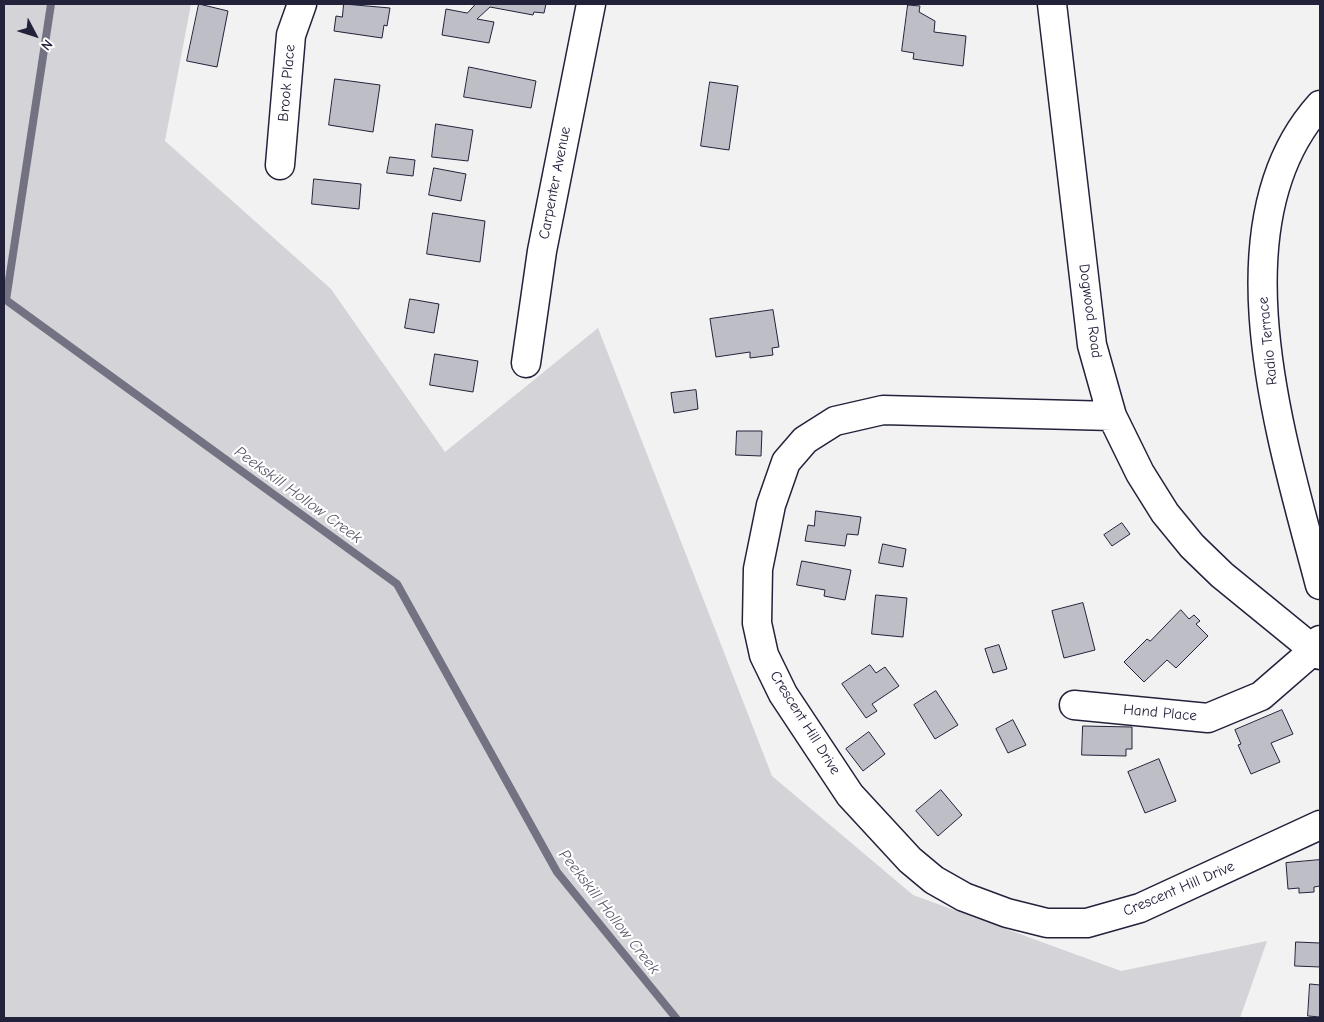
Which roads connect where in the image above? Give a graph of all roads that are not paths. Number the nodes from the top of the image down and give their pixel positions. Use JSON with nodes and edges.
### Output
{"nodes":[{"id":1,"x":302,"y":4,"type":"edge"},
{"id":2,"x":591,"y":4,"type":"edge"},
{"id":3,"x":1052,"y":4,"type":"edge"},
{"id":4,"x":1320,"y":105,"type":"edge"},
{"id":5,"x":280,"y":165,"type":"dead end"},
{"id":6,"x":526,"y":363,"type":"dead end"},
{"id":7,"x":1112,"y":416,"type":"junction"},
{"id":8,"x":1320,"y":585,"type":"edge"},
{"id":9,"x":1318,"y":648,"type":"edge"},
{"id":10,"x":1074,"y":705,"type":"dead end"},
{"id":11,"x":1320,"y":825,"type":"edge"}],
"edges":[{"from":1,"to":5,"type":"street","name":"Brook Place"},
{"from":2,"to":6,"type":"street","name":"Carpenter Avenue"},
{"from":3,"to":7,"type":"street","name":"Dogwood Road"},
{"from":4,"to":8,"type":"street","name":"Radio Terrace"},
{"from":7,"to":9,"type":"street","name":"Dogwood Road"},
{"from":7,"to":11,"type":"street","name":"Crescent Hill Drive"},
{"from":9,"to":10,"type":"street","name":"Hand Place"}]}
